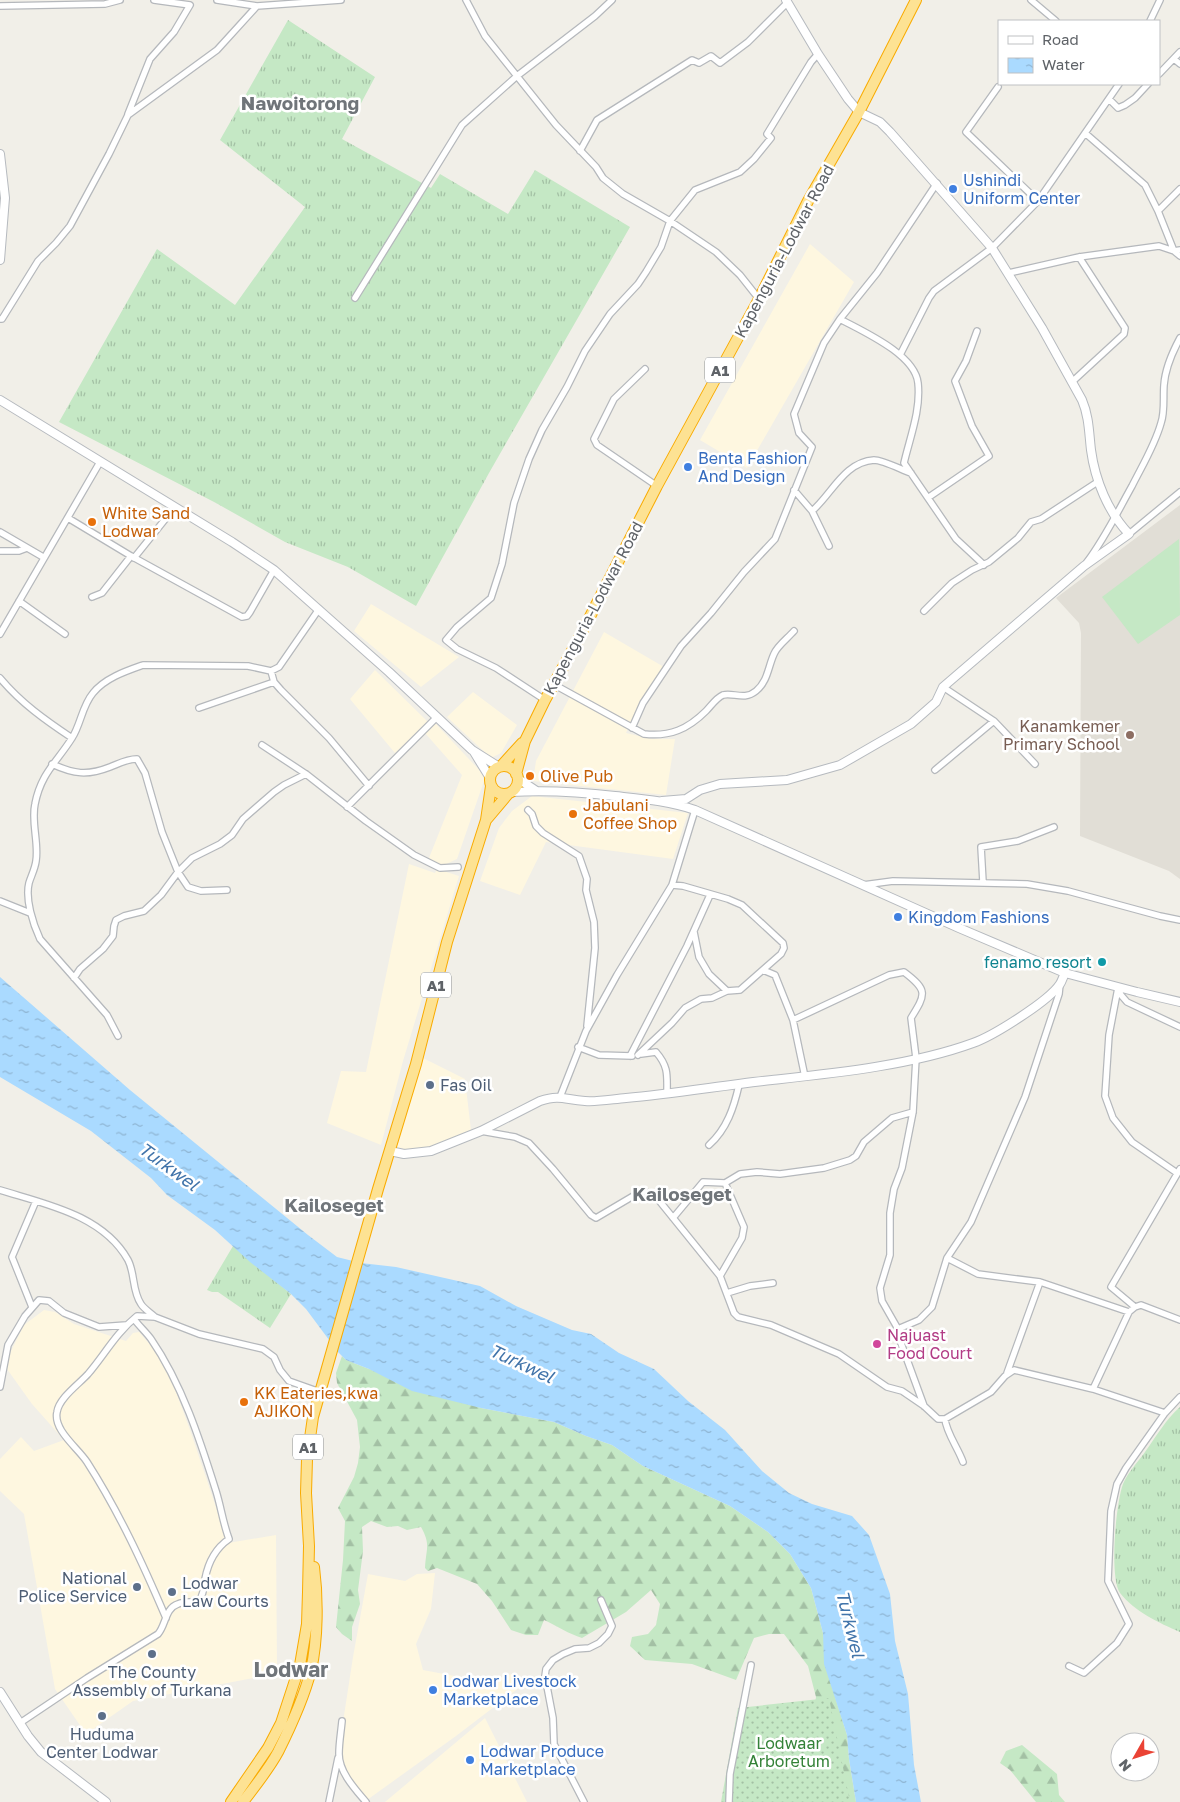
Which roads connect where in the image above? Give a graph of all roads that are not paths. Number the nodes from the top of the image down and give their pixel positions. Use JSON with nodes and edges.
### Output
{"nodes":[{"id":1,"x":120,"y":0,"type":"edge"},
{"id":2,"x":154,"y":0,"type":"edge"},
{"id":3,"x":217,"y":0,"type":"edge"},
{"id":4,"x":341,"y":0,"type":"edge"},
{"id":5,"x":466,"y":0,"type":"edge"},
{"id":6,"x":612,"y":0,"type":"edge"},
{"id":7,"x":916,"y":0,"type":"edge"},
{"id":8,"x":1031,"y":0,"type":"edge"},
{"id":9,"x":1160,"y":0,"type":"edge"},
{"id":10,"x":787,"y":1,"type":"edge"},
{"id":11,"x":106,"y":2,"type":"edge"},
{"id":12,"x":0,"y":6,"type":"edge"},
{"id":13,"x":257,"y":6,"type":"junction"},
{"id":14,"x":1055,"y":20,"type":"edge"},
{"id":15,"x":1150,"y":20,"type":"edge"},
{"id":16,"x":1180,"y":52,"type":"edge"},
{"id":17,"x":818,"y":54,"type":"junction"},
{"id":18,"x":1174,"y":59,"type":"junction"},
{"id":19,"x":1180,"y":64,"type":"edge"},
{"id":20,"x":1160,"y":73,"type":"edge"},
{"id":21,"x":517,"y":76,"type":"junction"},
{"id":22,"x":1118,"y":85,"type":"edge"},
{"id":23,"x":1147,"y":85,"type":"edge"},
{"id":24,"x":998,"y":87,"type":"dead end"},
{"id":25,"x":1110,"y":100,"type":"junction"},
{"id":26,"x":859,"y":112,"type":"junction"},
{"id":27,"x":128,"y":115,"type":"junction"},
{"id":28,"x":1085,"y":134,"type":"junction"},
{"id":29,"x":580,"y":151,"type":"junction"},
{"id":30,"x":0,"y":154,"type":"edge"},
{"id":31,"x":937,"y":183,"type":"junction"},
{"id":32,"x":1180,"y":189,"type":"edge"},
{"id":33,"x":1038,"y":201,"type":"junction"},
{"id":34,"x":1158,"y":211,"type":"junction"},
{"id":35,"x":670,"y":222,"type":"junction"},
{"id":36,"x":2,"y":234,"type":"edge"},
{"id":37,"x":992,"y":248,"type":"junction"},
{"id":38,"x":1177,"y":251,"type":"edge"},
{"id":39,"x":0,"y":254,"type":"edge"},
{"id":40,"x":1180,"y":256,"type":"edge"},
{"id":41,"x":1079,"y":258,"type":"junction"},
{"id":42,"x":1009,"y":273,"type":"junction"},
{"id":43,"x":355,"y":298,"type":"dead end"},
{"id":44,"x":759,"y":299,"type":"junction"},
{"id":45,"x":0,"y":319,"type":"edge"},
{"id":46,"x":840,"y":319,"type":"junction"},
{"id":47,"x":977,"y":332,"type":"dead end"},
{"id":48,"x":1180,"y":338,"type":"edge"},
{"id":49,"x":900,"y":354,"type":"junction"},
{"id":50,"x":645,"y":369,"type":"dead end"},
{"id":51,"x":1072,"y":380,"type":"junction"},
{"id":52,"x":0,"y":400,"type":"edge"},
{"id":53,"x":100,"y":462,"type":"junction"},
{"id":54,"x":911,"y":473,"type":"junction"},
{"id":55,"x":1099,"y":481,"type":"junction"},
{"id":56,"x":657,"y":486,"type":"junction"},
{"id":57,"x":794,"y":490,"type":"junction"},
{"id":58,"x":1180,"y":492,"type":"edge"},
{"id":59,"x":929,"y":497,"type":"junction"},
{"id":60,"x":175,"y":507,"type":"junction"},
{"id":61,"x":812,"y":511,"type":"junction"},
{"id":62,"x":1115,"y":517,"type":"junction"},
{"id":63,"x":68,"y":518,"type":"junction"},
{"id":64,"x":0,"y":532,"type":"edge"},
{"id":65,"x":1129,"y":534,"type":"junction"},
{"id":66,"x":829,"y":546,"type":"dead end"},
{"id":67,"x":27,"y":548,"type":"junction"},
{"id":68,"x":0,"y":551,"type":"edge"},
{"id":69,"x":43,"y":557,"type":"junction"},
{"id":70,"x":133,"y":557,"type":"junction"},
{"id":71,"x":984,"y":565,"type":"junction"},
{"id":72,"x":1084,"y":566,"type":"junction"},
{"id":73,"x":274,"y":570,"type":"junction"},
{"id":74,"x":92,"y":597,"type":"dead end"},
{"id":75,"x":19,"y":601,"type":"junction"},
{"id":76,"x":319,"y":609,"type":"junction"},
{"id":77,"x":924,"y":611,"type":"dead end"},
{"id":78,"x":794,"y":631,"type":"dead end"},
{"id":79,"x":0,"y":634,"type":"edge"},
{"id":80,"x":65,"y":634,"type":"dead end"},
{"id":81,"x":271,"y":671,"type":"junction"},
{"id":82,"x":0,"y":678,"type":"edge"},
{"id":83,"x":274,"y":682,"type":"junction"},
{"id":84,"x":553,"y":684,"type":"junction"},
{"id":85,"x":942,"y":687,"type":"junction"},
{"id":86,"x":545,"y":700,"type":"junction"},
{"id":87,"x":200,"y":708,"type":"dead end"},
{"id":88,"x":437,"y":717,"type":"junction"},
{"id":89,"x":994,"y":721,"type":"junction"},
{"id":90,"x":632,"y":728,"type":"junction"},
{"id":91,"x":72,"y":738,"type":"junction"},
{"id":92,"x":525,"y":741,"type":"junction"},
{"id":93,"x":262,"y":745,"type":"dead end"},
{"id":94,"x":472,"y":750,"type":"junction"},
{"id":95,"x":52,"y":764,"type":"junction"},
{"id":96,"x":1034,"y":764,"type":"dead end"},
{"id":97,"x":500,"y":766,"type":"junction"},
{"id":98,"x":935,"y":770,"type":"dead end"},
{"id":99,"x":306,"y":774,"type":"junction"},
{"id":100,"x":516,"y":776,"type":"junction"},
{"id":101,"x":491,"y":782,"type":"junction"},
{"id":102,"x":369,"y":786,"type":"junction"},
{"id":103,"x":535,"y":790,"type":"junction"},
{"id":104,"x":509,"y":793,"type":"junction"},
{"id":105,"x":662,"y":801,"type":"junction"},
{"id":106,"x":347,"y":807,"type":"junction"},
{"id":107,"x":528,"y":810,"type":"dead end"},
{"id":108,"x":695,"y":810,"type":"junction"},
{"id":109,"x":486,"y":820,"type":"junction"},
{"id":110,"x":1054,"y":827,"type":"dead end"},
{"id":111,"x":458,"y":867,"type":"dead end"},
{"id":112,"x":178,"y":872,"type":"junction"},
{"id":113,"x":983,"y":882,"type":"junction"},
{"id":114,"x":672,"y":885,"type":"junction"},
{"id":115,"x":863,"y":885,"type":"junction"},
{"id":116,"x":227,"y":890,"type":"dead end"},
{"id":117,"x":710,"y":895,"type":"junction"},
{"id":118,"x":0,"y":901,"type":"edge"},
{"id":119,"x":30,"y":913,"type":"junction"},
{"id":120,"x":1180,"y":920,"type":"edge"},
{"id":121,"x":694,"y":931,"type":"junction"},
{"id":122,"x":763,"y":970,"type":"junction"},
{"id":123,"x":1065,"y":973,"type":"junction"},
{"id":124,"x":74,"y":978,"type":"junction"},
{"id":125,"x":1060,"y":984,"type":"junction"},
{"id":126,"x":1118,"y":988,"type":"junction"},
{"id":127,"x":726,"y":992,"type":"junction"},
{"id":128,"x":1180,"y":1002,"type":"edge"},
{"id":129,"x":793,"y":1020,"type":"junction"},
{"id":130,"x":1180,"y":1027,"type":"edge"},
{"id":131,"x":586,"y":1031,"type":"junction"},
{"id":132,"x":118,"y":1036,"type":"dead end"},
{"id":133,"x":578,"y":1048,"type":"junction"},
{"id":134,"x":638,"y":1055,"type":"junction"},
{"id":135,"x":630,"y":1056,"type":"junction"},
{"id":136,"x":916,"y":1058,"type":"junction"},
{"id":137,"x":805,"y":1077,"type":"junction"},
{"id":138,"x":739,"y":1085,"type":"junction"},
{"id":139,"x":667,"y":1094,"type":"junction"},
{"id":140,"x":560,"y":1097,"type":"junction"},
{"id":141,"x":913,"y":1112,"type":"junction"},
{"id":142,"x":481,"y":1131,"type":"junction"},
{"id":143,"x":709,"y":1145,"type":"dead end"},
{"id":144,"x":390,"y":1151,"type":"junction"},
{"id":145,"x":1178,"y":1171,"type":"edge"},
{"id":146,"x":724,"y":1184,"type":"junction"},
{"id":147,"x":0,"y":1190,"type":"edge"},
{"id":148,"x":36,"y":1201,"type":"junction"},
{"id":149,"x":673,"y":1218,"type":"junction"},
{"id":150,"x":947,"y":1258,"type":"junction"},
{"id":151,"x":720,"y":1276,"type":"junction"},
{"id":152,"x":1040,"y":1282,"type":"junction"},
{"id":153,"x":773,"y":1283,"type":"dead end"},
{"id":154,"x":727,"y":1292,"type":"junction"},
{"id":155,"x":32,"y":1307,"type":"junction"},
{"id":156,"x":1134,"y":1307,"type":"junction"},
{"id":157,"x":1129,"y":1312,"type":"junction"},
{"id":158,"x":155,"y":1317,"type":"junction"},
{"id":159,"x":134,"y":1319,"type":"junction"},
{"id":160,"x":1180,"y":1320,"type":"edge"},
{"id":161,"x":126,"y":1325,"type":"junction"},
{"id":162,"x":898,"y":1329,"type":"junction"},
{"id":163,"x":1007,"y":1374,"type":"junction"},
{"id":164,"x":0,"y":1386,"type":"edge"},
{"id":165,"x":1093,"y":1389,"type":"junction"},
{"id":166,"x":320,"y":1392,"type":"junction"},
{"id":167,"x":1180,"y":1397,"type":"edge"},
{"id":168,"x":924,"y":1406,"type":"junction"},
{"id":169,"x":1164,"y":1413,"type":"junction"},
{"id":170,"x":945,"y":1419,"type":"junction"},
{"id":171,"x":963,"y":1462,"type":"dead end"},
{"id":172,"x":309,"y":1546,"type":"junction"},
{"id":173,"x":601,"y":1600,"type":"dead end"},
{"id":174,"x":166,"y":1618,"type":"junction"},
{"id":175,"x":751,"y":1665,"type":"dead end"},
{"id":176,"x":1069,"y":1666,"type":"dead end"},
{"id":177,"x":0,"y":1692,"type":"edge"},
{"id":178,"x":342,"y":1721,"type":"dead end"},
{"id":179,"x":20,"y":1723,"type":"junction"},
{"id":180,"x":339,"y":1755,"type":"junction"},
{"id":181,"x":106,"y":1802,"type":"edge"},
{"id":182,"x":231,"y":1802,"type":"edge"},
{"id":183,"x":243,"y":1802,"type":"edge"},
{"id":184,"x":329,"y":1802,"type":"edge"},
{"id":185,"x":366,"y":1802,"type":"edge"},
{"id":186,"x":584,"y":1802,"type":"edge"},
{"id":187,"x":729,"y":1802,"type":"edge"}],
"edges":[{"from":1,"to":11,"type":"street"},
{"from":2,"to":27,"type":"street"},
{"from":3,"to":13,"type":"street"},
{"from":4,"to":13,"type":"street"},
{"from":5,"to":21,"type":"street"},
{"from":6,"to":21,"type":"street"},
{"from":7,"to":26,"type":"highway","name":"Kapenguria-Lodwar Road","number":"A1"},
{"from":8,"to":14,"type":"street"},
{"from":9,"to":15,"type":"street"},
{"from":10,"to":17,"type":"street"},
{"from":10,"to":29,"type":"street"},
{"from":11,"to":12,"type":"street"},
{"from":13,"to":27,"type":"street"},
{"from":16,"to":18,"type":"street"},
{"from":17,"to":26,"type":"street"},
{"from":17,"to":35,"type":"street"},
{"from":18,"to":19,"type":"street"},
{"from":18,"to":20,"type":"street"},
{"from":21,"to":29,"type":"street"},
{"from":21,"to":43,"type":"street"},
{"from":22,"to":25,"type":"street"},
{"from":23,"to":25,"type":"street"},
{"from":24,"to":33,"type":"street"},
{"from":25,"to":28,"type":"street"},
{"from":26,"to":31,"type":"street"},
{"from":26,"to":44,"type":"highway","name":"Kapenguria-Lodwar Road","number":"A1"},
{"from":27,"to":45,"type":"street"},
{"from":28,"to":33,"type":"street"},
{"from":28,"to":34,"type":"street"},
{"from":29,"to":35,"type":"street"},
{"from":30,"to":36,"type":"street"},
{"from":31,"to":37,"type":"street"},
{"from":31,"to":46,"type":"street"},
{"from":32,"to":34,"type":"street"},
{"from":33,"to":37,"type":"street"},
{"from":34,"to":38,"type":"street"},
{"from":35,"to":44,"type":"street"},
{"from":35,"to":86,"type":"street"},
{"from":36,"to":39,"type":"street"},
{"from":37,"to":42,"type":"street"},
{"from":37,"to":49,"type":"street"},
{"from":38,"to":40,"type":"street"},
{"from":38,"to":41,"type":"street"},
{"from":41,"to":42,"type":"street"},
{"from":41,"to":51,"type":"street"},
{"from":42,"to":51,"type":"street"},
{"from":44,"to":56,"type":"highway","name":"Kapenguria-Lodwar Road","number":"A1"},
{"from":46,"to":49,"type":"street"},
{"from":46,"to":57,"type":"street"},
{"from":47,"to":59,"type":"street"},
{"from":48,"to":62,"type":"street"},
{"from":49,"to":54,"type":"street"},
{"from":50,"to":56,"type":"street"},
{"from":51,"to":55,"type":"street"},
{"from":52,"to":53,"type":"street"},
{"from":53,"to":60,"type":"street"},
{"from":53,"to":63,"type":"street"},
{"from":54,"to":59,"type":"street"},
{"from":54,"to":61,"type":"street"},
{"from":55,"to":62,"type":"street"},
{"from":55,"to":71,"type":"street"},
{"from":56,"to":84,"type":"highway","name":"Kapenguria-Lodwar Road","number":"A1"},
{"from":57,"to":61,"type":"street"},
{"from":57,"to":90,"type":"street"},
{"from":58,"to":65,"type":"street"},
{"from":59,"to":71,"type":"street"},
{"from":60,"to":70,"type":"street"},
{"from":60,"to":73,"type":"street"},
{"from":61,"to":66,"type":"street"},
{"from":62,"to":65,"type":"street"},
{"from":62,"to":72,"type":"street"},
{"from":63,"to":69,"type":"street"},
{"from":63,"to":70,"type":"street"},
{"from":64,"to":67,"type":"street"},
{"from":65,"to":72,"type":"street"},
{"from":67,"to":68,"type":"street"},
{"from":67,"to":69,"type":"street"},
{"from":69,"to":75,"type":"street"},
{"from":70,"to":73,"type":"street"},
{"from":70,"to":74,"type":"street"},
{"from":71,"to":77,"type":"street"},
{"from":72,"to":85,"type":"street"},
{"from":73,"to":76,"type":"street"},
{"from":75,"to":79,"type":"street"},
{"from":75,"to":80,"type":"street"},
{"from":76,"to":81,"type":"street"},
{"from":76,"to":88,"type":"street"},
{"from":78,"to":90,"type":"street"},
{"from":81,"to":83,"type":"street"},
{"from":81,"to":91,"type":"street"},
{"from":82,"to":91,"type":"street"},
{"from":83,"to":87,"type":"street"},
{"from":83,"to":102,"type":"street"},
{"from":84,"to":86,"type":"highway","name":"Kapenguria-Lodwar Road","number":"A1"},
{"from":84,"to":90,"type":"street"},
{"from":85,"to":89,"type":"street"},
{"from":85,"to":105,"type":"street"},
{"from":86,"to":92,"type":"highway","name":"Kapenguria-Lodwar Road","number":"A1"},
{"from":88,"to":94,"type":"street"},
{"from":88,"to":102,"type":"street"},
{"from":89,"to":96,"type":"street"},
{"from":89,"to":98,"type":"street"},
{"from":91,"to":95,"type":"street"},
{"from":92,"to":97,"type":"highway","name":"Kapenguria-Lodwar Road","number":"A1"},
{"from":92,"to":100,"type":"highway","name":"Kapenguria-Lodwar Road","number":"A1"},
{"from":93,"to":99,"type":"street"},
{"from":94,"to":97,"type":"street"},
{"from":94,"to":101,"type":"street"},
{"from":95,"to":112,"type":"street"},
{"from":95,"to":119,"type":"street"},
{"from":97,"to":100,"type":"highway"},
{"from":97,"to":101,"type":"highway"},
{"from":99,"to":106,"type":"street"},
{"from":99,"to":112,"type":"street"},
{"from":100,"to":103,"type":"street"},
{"from":100,"to":104,"type":"highway"},
{"from":101,"to":104,"type":"highway"},
{"from":101,"to":109,"type":"highway","number":"A1"},
{"from":102,"to":106,"type":"street"},
{"from":103,"to":104,"type":"street"},
{"from":103,"to":105,"type":"street"},
{"from":104,"to":109,"type":"highway","number":"A1"},
{"from":105,"to":108,"type":"street"},
{"from":106,"to":111,"type":"street"},
{"from":107,"to":131,"type":"street"},
{"from":108,"to":114,"type":"street"},
{"from":108,"to":115,"type":"street"},
{"from":109,"to":144,"type":"highway","number":"A1"},
{"from":110,"to":113,"type":"street"},
{"from":112,"to":116,"type":"street"},
{"from":112,"to":124,"type":"street"},
{"from":113,"to":115,"type":"street"},
{"from":113,"to":120,"type":"street"},
{"from":114,"to":117,"type":"street"},
{"from":114,"to":131,"type":"street"},
{"from":115,"to":123,"type":"street"},
{"from":117,"to":121,"type":"street"},
{"from":117,"to":122,"type":"street"},
{"from":118,"to":119,"type":"street"},
{"from":119,"to":124,"type":"street"},
{"from":121,"to":127,"type":"street"},
{"from":121,"to":135,"type":"street"},
{"from":122,"to":127,"type":"street"},
{"from":122,"to":129,"type":"street"},
{"from":123,"to":125,"type":"street"},
{"from":123,"to":126,"type":"street"},
{"from":124,"to":132,"type":"street"},
{"from":125,"to":136,"type":"street"},
{"from":125,"to":150,"type":"street"},
{"from":126,"to":128,"type":"street"},
{"from":126,"to":130,"type":"street"},
{"from":126,"to":145,"type":"street"},
{"from":127,"to":134,"type":"street"},
{"from":129,"to":136,"type":"street"},
{"from":129,"to":137,"type":"street"},
{"from":131,"to":133,"type":"street"},
{"from":133,"to":135,"type":"street"},
{"from":133,"to":140,"type":"street"},
{"from":134,"to":135,"type":"street"},
{"from":134,"to":139,"type":"street"},
{"from":136,"to":137,"type":"street"},
{"from":136,"to":141,"type":"street"},
{"from":137,"to":138,"type":"street"},
{"from":138,"to":139,"type":"street"},
{"from":138,"to":143,"type":"street"},
{"from":139,"to":140,"type":"street"},
{"from":140,"to":142,"type":"street"},
{"from":141,"to":146,"type":"street"},
{"from":141,"to":162,"type":"street"},
{"from":142,"to":144,"type":"street"},
{"from":142,"to":149,"type":"street"},
{"from":144,"to":166,"type":"highway","number":"A1"},
{"from":145,"to":156,"type":"street"},
{"from":146,"to":149,"type":"street"},
{"from":146,"to":151,"type":"street"},
{"from":147,"to":148,"type":"street"},
{"from":148,"to":155,"type":"street"},
{"from":148,"to":158,"type":"street"},
{"from":149,"to":151,"type":"street"},
{"from":150,"to":152,"type":"street"},
{"from":150,"to":162,"type":"street"},
{"from":151,"to":154,"type":"street"},
{"from":152,"to":157,"type":"street"},
{"from":152,"to":163,"type":"street"},
{"from":153,"to":154,"type":"street"},
{"from":154,"to":168,"type":"street"},
{"from":155,"to":161,"type":"street"},
{"from":155,"to":164,"type":"street"},
{"from":156,"to":157,"type":"street"},
{"from":156,"to":160,"type":"street"},
{"from":157,"to":165,"type":"street"},
{"from":158,"to":159,"type":"street"},
{"from":158,"to":166,"type":"street"},
{"from":159,"to":161,"type":"street"},
{"from":159,"to":174,"type":"street"},
{"from":161,"to":174,"type":"street"},
{"from":162,"to":168,"type":"street"},
{"from":163,"to":165,"type":"street"},
{"from":163,"to":170,"type":"street"},
{"from":165,"to":169,"type":"street"},
{"from":166,"to":172,"type":"highway","number":"A1"},
{"from":167,"to":169,"type":"street"},
{"from":168,"to":170,"type":"street"},
{"from":169,"to":176,"type":"street"},
{"from":170,"to":171,"type":"street"},
{"from":172,"to":182,"type":"highway","number":"A1"},
{"from":172,"to":183,"type":"highway","number":"A1"},
{"from":173,"to":186,"type":"street"},
{"from":174,"to":179,"type":"street"},
{"from":175,"to":187,"type":"street"},
{"from":177,"to":179,"type":"street"},
{"from":178,"to":180,"type":"street"},
{"from":179,"to":181,"type":"street"},
{"from":180,"to":184,"type":"street"},
{"from":180,"to":185,"type":"street"}]}
